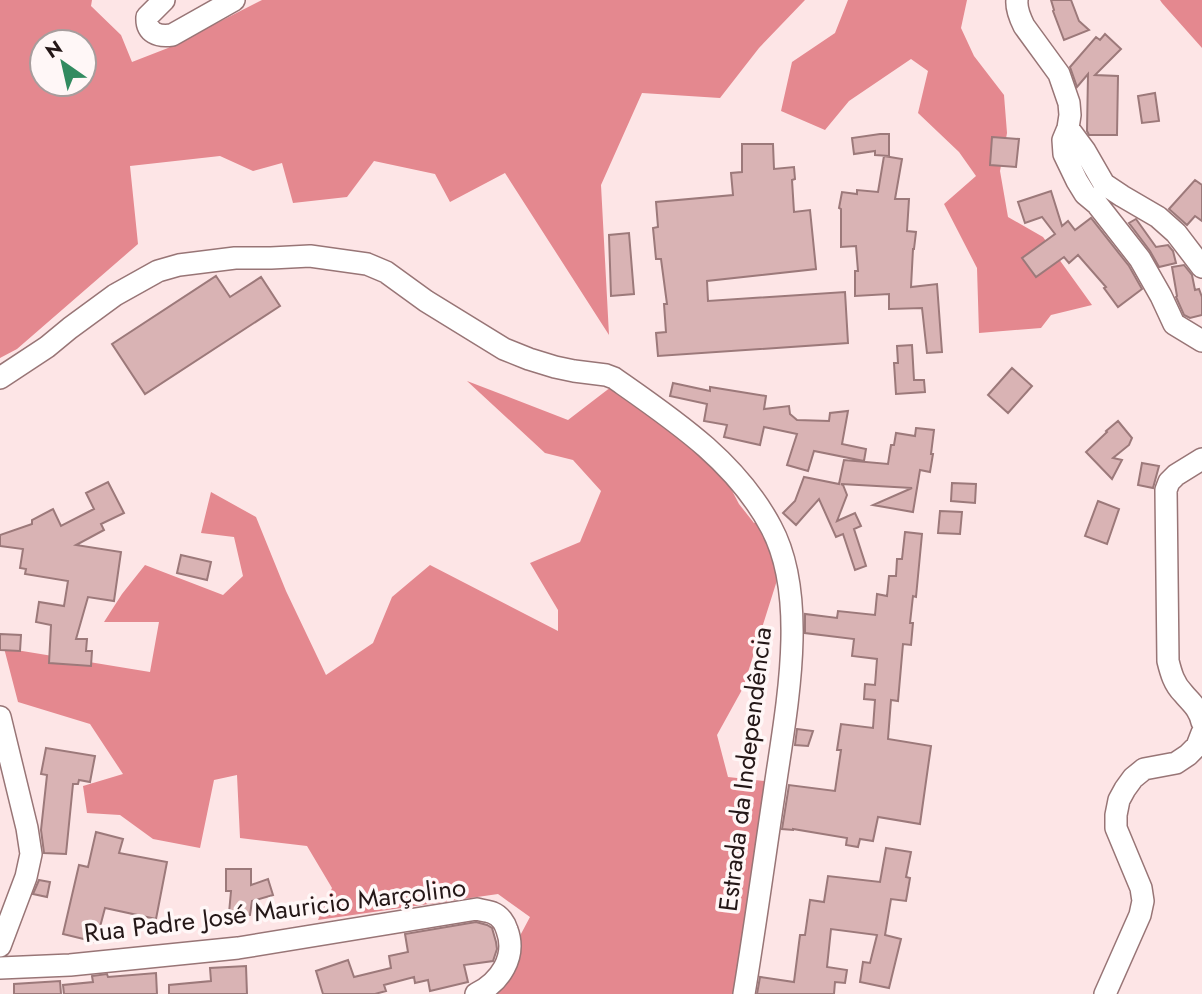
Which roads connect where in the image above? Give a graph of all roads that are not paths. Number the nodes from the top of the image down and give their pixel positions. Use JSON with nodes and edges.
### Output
{"nodes":[{"id":1,"x":164,"y":0,"type":"edge"},
{"id":2,"x":234,"y":0,"type":"edge"},
{"id":3,"x":1017,"y":0,"type":"edge"},
{"id":4,"x":1068,"y":128,"type":"junction"},
{"id":5,"x":1202,"y":267,"type":"edge"},
{"id":6,"x":1202,"y":341,"type":"edge"},
{"id":7,"x":0,"y":378,"type":"edge"},
{"id":8,"x":1202,"y":459,"type":"edge"},
{"id":9,"x":0,"y":717,"type":"edge"},
{"id":10,"x":1202,"y":722,"type":"edge"},
{"id":11,"x":1202,"y":733,"type":"edge"},
{"id":12,"x":0,"y":946,"type":"edge"},
{"id":13,"x":0,"y":968,"type":"edge"},
{"id":14,"x":476,"y":994,"type":"edge"},
{"id":15,"x":744,"y":994,"type":"edge"},
{"id":16,"x":1105,"y":994,"type":"edge"}],
"edges":[{"from":1,"to":2,"type":"street"},
{"from":3,"to":4,"type":"street"},
{"from":4,"to":5,"type":"street"},
{"from":4,"to":6,"type":"street"},
{"from":7,"to":15,"type":"street","name":"Estrada da Independência"},
{"from":8,"to":10,"type":"street"},
{"from":9,"to":12,"type":"street"},
{"from":11,"to":16,"type":"street"},
{"from":13,"to":14,"type":"street","name":"Rua Padre José Mauricio Marçolino"}]}
